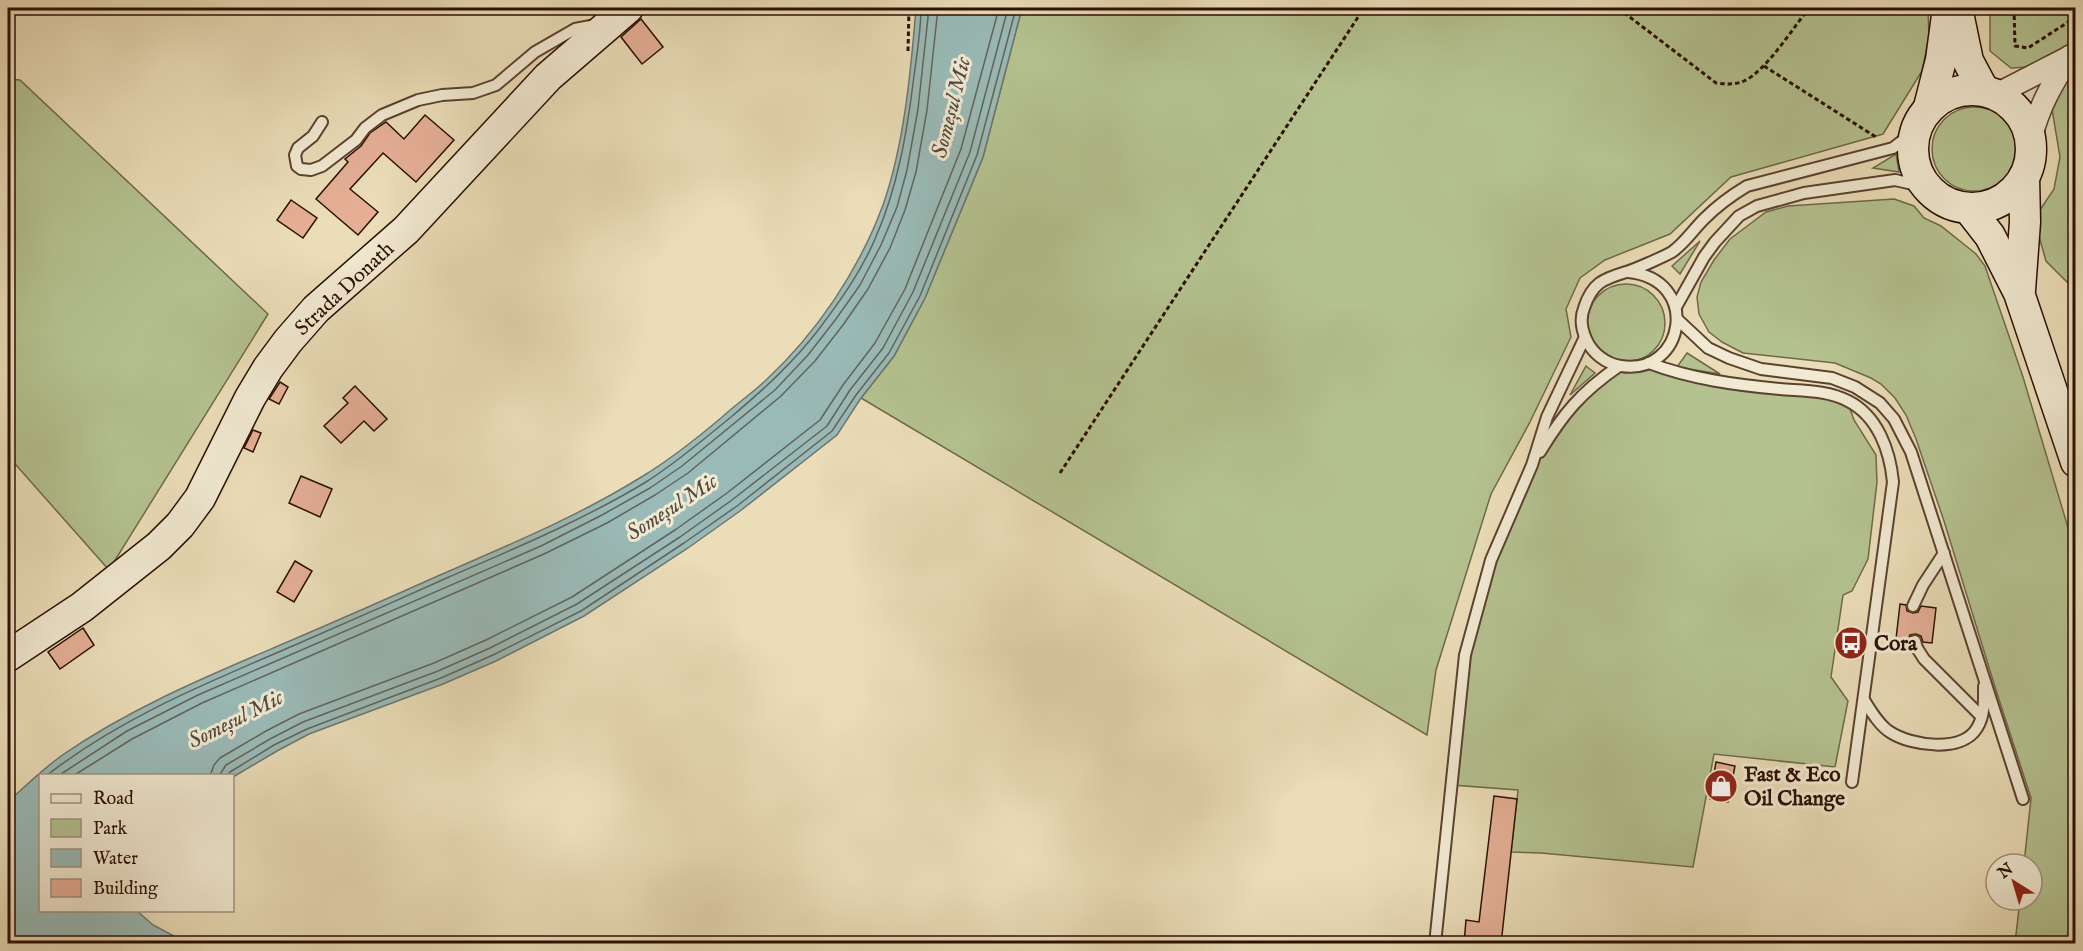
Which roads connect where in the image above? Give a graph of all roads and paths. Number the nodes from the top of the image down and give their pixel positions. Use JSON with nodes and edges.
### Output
{"nodes":[{"id":1,"x":909,"y":8,"type":"edge"},
{"id":2,"x":1364,"y":8,"type":"edge"},
{"id":3,"x":1618,"y":8,"type":"edge"},
{"id":4,"x":1809,"y":8,"type":"edge"},
{"id":5,"x":1948,"y":8,"type":"edge"},
{"id":6,"x":1957,"y":8,"type":"edge"},
{"id":7,"x":2014,"y":8,"type":"edge"},
{"id":8,"x":620,"y":15,"type":"edge"},
{"id":9,"x":2076,"y":17,"type":"edge"},
{"id":10,"x":908,"y":51,"type":"dead end"},
{"id":11,"x":2073,"y":54,"type":"edge"},
{"id":12,"x":1764,"y":66,"type":"junction"},
{"id":13,"x":1990,"y":93,"type":"junction"},
{"id":14,"x":322,"y":122,"type":"dead end"},
{"id":15,"x":1912,"y":128,"type":"junction"},
{"id":16,"x":2031,"y":139,"type":"junction"},
{"id":17,"x":2024,"y":177,"type":"junction"},
{"id":18,"x":1926,"y":187,"type":"junction"},
{"id":19,"x":1969,"y":209,"type":"junction"},
{"id":20,"x":1628,"y":272,"type":"junction"},
{"id":21,"x":2019,"y":293,"type":"junction"},
{"id":22,"x":1676,"y":307,"type":"junction"},
{"id":23,"x":1677,"y":319,"type":"junction"},
{"id":24,"x":1585,"y":337,"type":"junction"},
{"id":25,"x":1649,"y":363,"type":"junction"},
{"id":26,"x":1619,"y":366,"type":"junction"},
{"id":27,"x":2076,"y":462,"type":"edge"},
{"id":28,"x":1532,"y":465,"type":"junction"},
{"id":29,"x":1060,"y":473,"type":"dead end"},
{"id":30,"x":1944,"y":553,"type":"junction"},
{"id":31,"x":1913,"y":606,"type":"dead end"},
{"id":32,"x":1915,"y":641,"type":"dead end"},
{"id":33,"x":8,"y":656,"type":"edge"},
{"id":34,"x":1984,"y":677,"type":"junction"},
{"id":35,"x":1864,"y":699,"type":"junction"},
{"id":36,"x":1981,"y":716,"type":"junction"},
{"id":37,"x":1852,"y":782,"type":"dead end"},
{"id":38,"x":2023,"y":799,"type":"dead end"},
{"id":39,"x":1435,"y":944,"type":"edge"}],
"edges":[{"from":1,"to":10,"type":"path"},
{"from":2,"to":29,"type":"path"},
{"from":3,"to":12,"type":"path"},
{"from":4,"to":12,"type":"path"},
{"from":5,"to":15,"type":"main road"},
{"from":6,"to":13,"type":"main road"},
{"from":7,"to":9,"type":"path"},
{"from":8,"to":14,"type":"lane"},
{"from":8,"to":33,"type":"main road","name":"Strada Donath"},
{"from":11,"to":13,"type":"street"},
{"from":11,"to":16,"type":"street"},
{"from":12,"to":15,"type":"path"},
{"from":13,"to":15,"type":"main road"},
{"from":13,"to":16,"type":"main road"},
{"from":15,"to":18,"type":"main road"},
{"from":15,"to":20,"type":"lane"},
{"from":16,"to":17,"type":"main road"},
{"from":17,"to":19,"type":"main road"},
{"from":17,"to":21,"type":"main road"},
{"from":18,"to":19,"type":"main road"},
{"from":18,"to":22,"type":"lane"},
{"from":19,"to":21,"type":"main road"},
{"from":20,"to":22,"type":"lane"},
{"from":20,"to":24,"type":"lane"},
{"from":21,"to":27,"type":"main road"},
{"from":22,"to":23,"type":"lane"},
{"from":23,"to":25,"type":"lane"},
{"from":23,"to":30,"type":"lane"},
{"from":24,"to":26,"type":"lane"},
{"from":24,"to":28,"type":"lane"},
{"from":25,"to":26,"type":"lane"},
{"from":25,"to":35,"type":"lane"},
{"from":26,"to":28,"type":"lane"},
{"from":28,"to":39,"type":"lane"},
{"from":30,"to":31,"type":"lane"},
{"from":30,"to":34,"type":"lane"},
{"from":32,"to":36,"type":"lane"},
{"from":34,"to":36,"type":"lane"},
{"from":34,"to":38,"type":"lane"},
{"from":35,"to":36,"type":"lane"},
{"from":35,"to":37,"type":"lane"}]}
